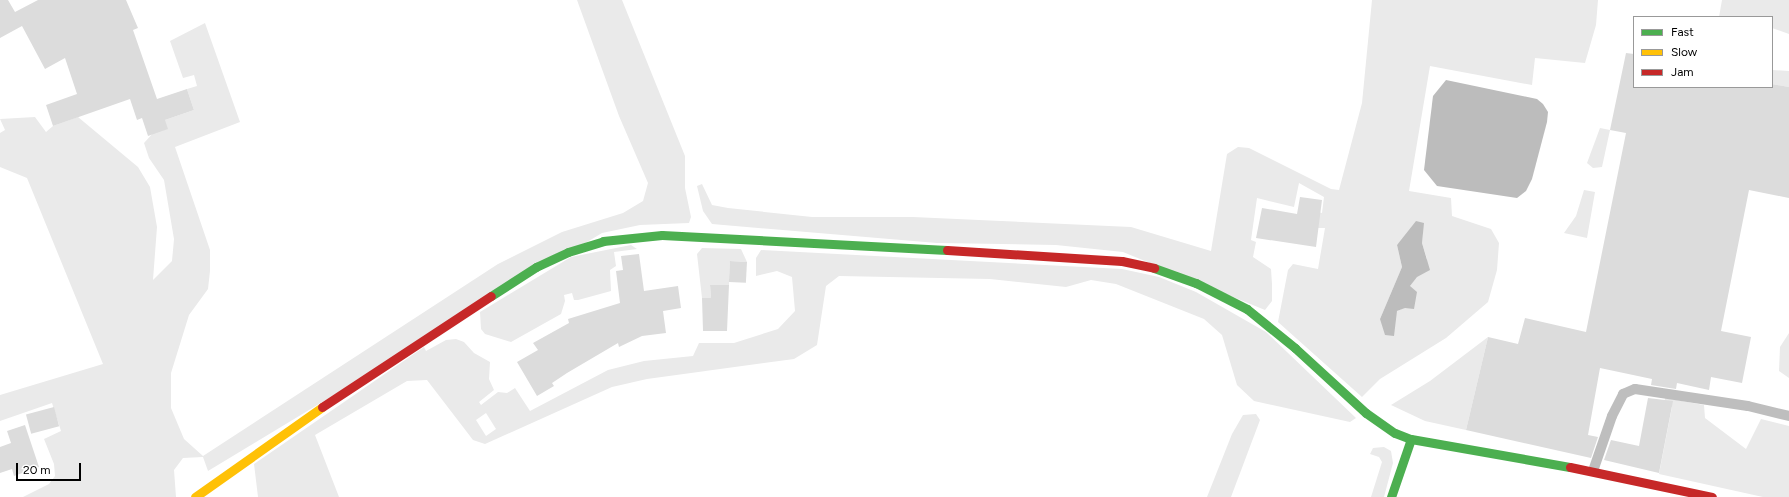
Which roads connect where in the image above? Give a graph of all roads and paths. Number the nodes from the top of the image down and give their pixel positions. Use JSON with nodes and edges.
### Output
{"nodes":[{"id":1,"x":1789,"y":416,"type":"edge"},
{"id":2,"x":1411,"y":439,"type":"junction"},
{"id":3,"x":1593,"y":472,"type":"junction"},
{"id":4,"x":195,"y":497,"type":"edge"},
{"id":5,"x":1391,"y":497,"type":"edge"},
{"id":6,"x":1712,"y":497,"type":"edge"}],
"edges":[{"from":1,"to":3,"type":"lane"},
{"from":2,"to":3,"type":"street"},
{"from":2,"to":4,"type":"street"},
{"from":2,"to":5,"type":"street"},
{"from":3,"to":6,"type":"street"}]}
